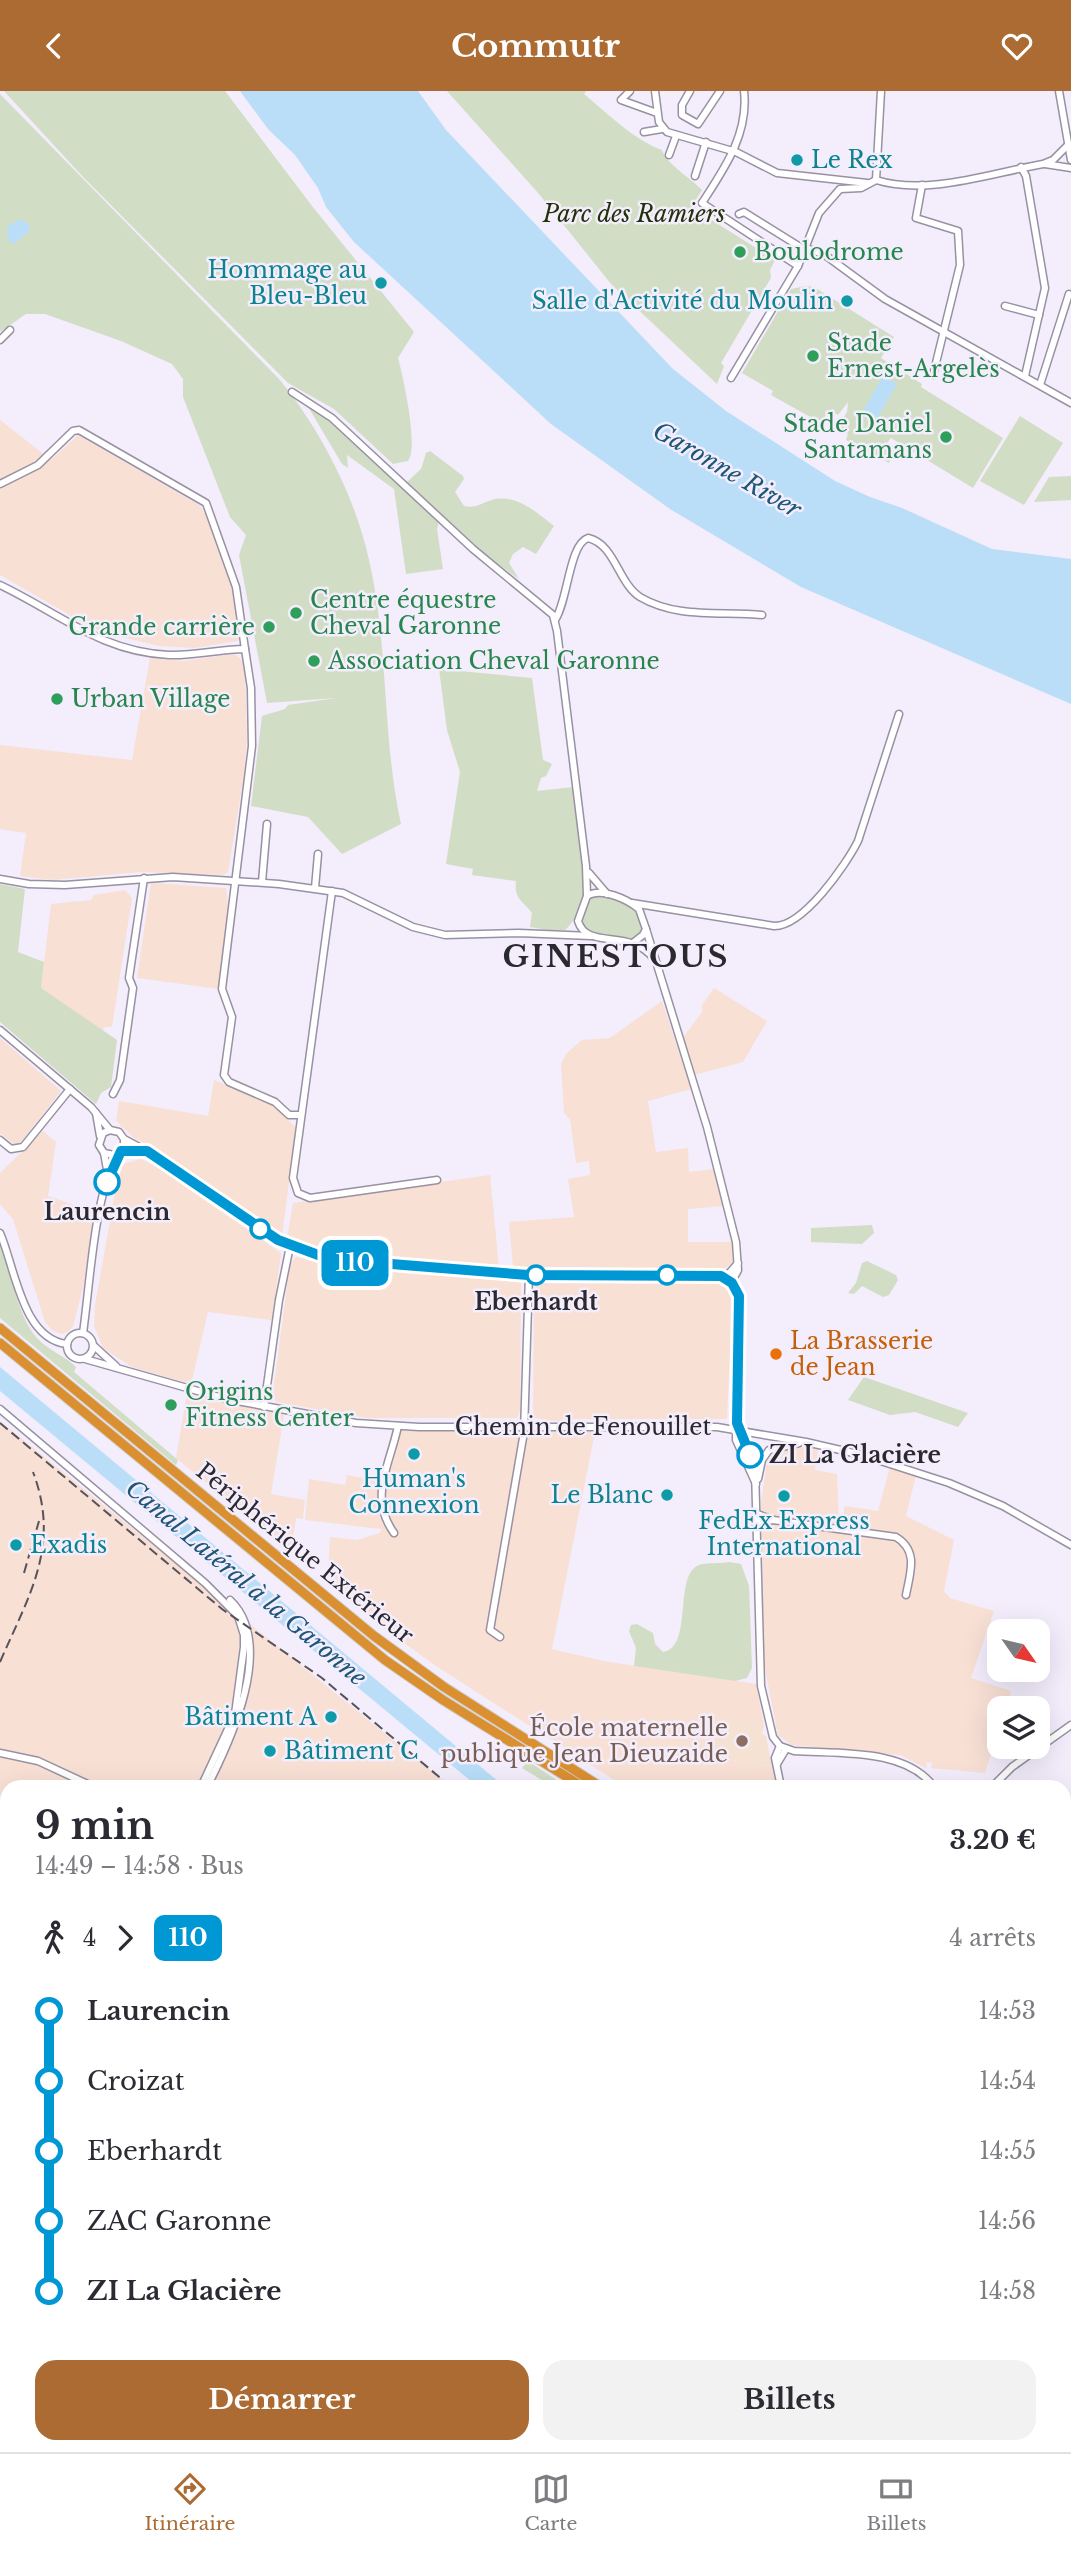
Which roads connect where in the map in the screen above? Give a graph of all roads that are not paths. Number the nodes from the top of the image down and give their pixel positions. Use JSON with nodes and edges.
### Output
{"nodes":[{"id":1,"x":630,"y":91,"type":"edge"},
{"id":2,"x":655,"y":91,"type":"edge"},
{"id":3,"x":690,"y":91,"type":"edge"},
{"id":4,"x":744,"y":91,"type":"edge"},
{"id":5,"x":881,"y":91,"type":"edge"},
{"id":6,"x":1059,"y":91,"type":"edge"},
{"id":7,"x":719,"y":92,"type":"edge"},
{"id":8,"x":657,"y":113,"type":"junction"},
{"id":9,"x":692,"y":123,"type":"junction"},
{"id":10,"x":662,"y":129,"type":"junction"},
{"id":11,"x":644,"y":132,"type":"dead end"},
{"id":12,"x":676,"y":136,"type":"junction"},
{"id":13,"x":684,"y":138,"type":"junction"},
{"id":14,"x":706,"y":142,"type":"junction"},
{"id":15,"x":1066,"y":146,"type":"junction"},
{"id":16,"x":734,"y":151,"type":"junction"},
{"id":17,"x":669,"y":155,"type":"dead end"},
{"id":18,"x":1071,"y":160,"type":"edge"},
{"id":19,"x":1043,"y":164,"type":"junction"},
{"id":20,"x":1021,"y":167,"type":"junction"},
{"id":21,"x":1071,"y":168,"type":"edge"},
{"id":22,"x":695,"y":176,"type":"dead end"},
{"id":23,"x":876,"y":180,"type":"junction"},
{"id":24,"x":867,"y":183,"type":"junction"},
{"id":25,"x":922,"y":185,"type":"junction"},
{"id":26,"x":739,"y":214,"type":"dead end"},
{"id":27,"x":805,"y":249,"type":"junction"},
{"id":28,"x":798,"y":266,"type":"junction"},
{"id":29,"x":1069,"y":293,"type":"edge"},
{"id":30,"x":1005,"y":306,"type":"dead end"},
{"id":31,"x":1039,"y":315,"type":"junction"},
{"id":32,"x":10,"y":330,"type":"dead end"},
{"id":33,"x":943,"y":330,"type":"junction"},
{"id":34,"x":0,"y":340,"type":"edge"},
{"id":35,"x":933,"y":375,"type":"dead end"},
{"id":36,"x":1026,"y":376,"type":"junction"},
{"id":37,"x":731,"y":378,"type":"dead end"},
{"id":38,"x":1040,"y":385,"type":"junction"},
{"id":39,"x":292,"y":392,"type":"dead end"},
{"id":40,"x":1071,"y":403,"type":"edge"},
{"id":41,"x":0,"y":484,"type":"edge"},
{"id":42,"x":0,"y":585,"type":"edge"},
{"id":43,"x":762,"y":615,"type":"dead end"},
{"id":44,"x":555,"y":620,"type":"junction"},
{"id":45,"x":245,"y":649,"type":"junction"},
{"id":46,"x":899,"y":714,"type":"dead end"},
{"id":47,"x":267,"y":824,"type":"dead end"},
{"id":48,"x":318,"y":854,"type":"dead end"},
{"id":49,"x":586,"y":866,"type":"junction"},
{"id":50,"x":144,"y":878,"type":"junction"},
{"id":51,"x":0,"y":879,"type":"edge"},
{"id":52,"x":233,"y":881,"type":"junction"},
{"id":53,"x":262,"y":882,"type":"junction"},
{"id":54,"x":315,"y":888,"type":"junction"},
{"id":55,"x":332,"y":891,"type":"junction"},
{"id":56,"x":608,"y":895,"type":"junction"},
{"id":57,"x":587,"y":896,"type":"junction"},
{"id":58,"x":632,"y":904,"type":"junction"},
{"id":59,"x":649,"y":907,"type":"junction"},
{"id":60,"x":642,"y":915,"type":"junction"},
{"id":61,"x":578,"y":921,"type":"junction"},
{"id":62,"x":646,"y":929,"type":"junction"},
{"id":63,"x":562,"y":936,"type":"junction"},
{"id":64,"x":591,"y":936,"type":"junction"},
{"id":65,"x":634,"y":942,"type":"junction"},
{"id":66,"x":655,"y":960,"type":"junction"},
{"id":67,"x":0,"y":1030,"type":"edge"},
{"id":68,"x":70,"y":1090,"type":"junction"},
{"id":69,"x":113,"y":1094,"type":"dead end"},
{"id":70,"x":95,"y":1111,"type":"junction"},
{"id":71,"x":301,"y":1115,"type":"junction"},
{"id":72,"x":110,"y":1129,"type":"junction"},
{"id":73,"x":100,"y":1136,"type":"junction"},
{"id":74,"x":124,"y":1139,"type":"junction"},
{"id":75,"x":0,"y":1140,"type":"edge"},
{"id":76,"x":147,"y":1151,"type":"junction"},
{"id":77,"x":103,"y":1153,"type":"junction"},
{"id":78,"x":120,"y":1153,"type":"junction"},
{"id":79,"x":108,"y":1175,"type":"junction"},
{"id":80,"x":437,"y":1180,"type":"dead end"},
{"id":81,"x":0,"y":1234,"type":"edge"},
{"id":82,"x":290,"y":1246,"type":"junction"},
{"id":83,"x":738,"y":1263,"type":"junction"},
{"id":84,"x":528,"y":1275,"type":"junction"},
{"id":85,"x":725,"y":1278,"type":"junction"},
{"id":86,"x":732,"y":1283,"type":"junction"},
{"id":87,"x":0,"y":1328,"type":"edge"},
{"id":88,"x":83,"y":1333,"type":"junction"},
{"id":89,"x":0,"y":1343,"type":"edge"},
{"id":90,"x":67,"y":1344,"type":"junction"},
{"id":91,"x":94,"y":1346,"type":"junction"},
{"id":92,"x":85,"y":1359,"type":"junction"},
{"id":93,"x":120,"y":1369,"type":"junction"},
{"id":94,"x":264,"y":1407,"type":"junction"},
{"id":95,"x":2,"y":1413,"type":"edge"},
{"id":96,"x":1,"y":1424,"type":"edge"},
{"id":97,"x":398,"y":1426,"type":"junction"},
{"id":98,"x":524,"y":1427,"type":"junction"},
{"id":99,"x":738,"y":1430,"type":"junction"},
{"id":100,"x":806,"y":1442,"type":"junction"},
{"id":101,"x":755,"y":1484,"type":"junction"},
{"id":102,"x":755,"y":1513,"type":"junction"},
{"id":103,"x":773,"y":1520,"type":"junction"},
{"id":104,"x":755,"y":1523,"type":"junction"},
{"id":105,"x":394,"y":1534,"type":"dead end"},
{"id":106,"x":1071,"y":1545,"type":"edge"},
{"id":107,"x":205,"y":1583,"type":"junction"},
{"id":108,"x":906,"y":1595,"type":"dead end"},
{"id":109,"x":500,"y":1637,"type":"dead end"},
{"id":110,"x":1071,"y":1725,"type":"edge"},
{"id":111,"x":783,"y":1747,"type":"junction"},
{"id":112,"x":0,"y":1753,"type":"edge"},
{"id":113,"x":79,"y":1780,"type":"edge"},
{"id":114,"x":204,"y":1780,"type":"edge"},
{"id":115,"x":210,"y":1780,"type":"edge"},
{"id":116,"x":572,"y":1780,"type":"edge"},
{"id":117,"x":590,"y":1780,"type":"edge"},
{"id":118,"x":779,"y":1780,"type":"edge"},
{"id":119,"x":928,"y":1780,"type":"edge"},
{"id":120,"x":999,"y":1780,"type":"edge"}],
"edges":[{"from":1,"to":8,"type":"street"},
{"from":2,"to":8,"type":"street"},
{"from":3,"to":9,"type":"street"},
{"from":4,"to":16,"type":"street"},
{"from":5,"to":23,"type":"street"},
{"from":6,"to":15,"type":"street"},
{"from":7,"to":9,"type":"street"},
{"from":8,"to":10,"type":"street"},
{"from":9,"to":13,"type":"street"},
{"from":10,"to":11,"type":"street"},
{"from":10,"to":12,"type":"street"},
{"from":12,"to":13,"type":"street"},
{"from":12,"to":17,"type":"street"},
{"from":13,"to":14,"type":"street"},
{"from":14,"to":16,"type":"street"},
{"from":14,"to":22,"type":"street"},
{"from":15,"to":18,"type":"street"},
{"from":15,"to":19,"type":"street"},
{"from":16,"to":24,"type":"street"},
{"from":16,"to":28,"type":"street"},
{"from":19,"to":20,"type":"street"},
{"from":19,"to":21,"type":"street"},
{"from":20,"to":25,"type":"street"},
{"from":20,"to":31,"type":"street"},
{"from":23,"to":24,"type":"street"},
{"from":23,"to":25,"type":"street"},
{"from":24,"to":27,"type":"street"},
{"from":25,"to":33,"type":"street"},
{"from":26,"to":27,"type":"street"},
{"from":27,"to":28,"type":"street"},
{"from":27,"to":33,"type":"street"},
{"from":28,"to":37,"type":"street"},
{"from":29,"to":38,"type":"street"},
{"from":30,"to":31,"type":"street"},
{"from":31,"to":36,"type":"street"},
{"from":32,"to":34,"type":"street"},
{"from":33,"to":35,"type":"street"},
{"from":33,"to":36,"type":"street"},
{"from":36,"to":38,"type":"street"},
{"from":38,"to":40,"type":"street"},
{"from":39,"to":44,"type":"street"},
{"from":41,"to":45,"type":"street"},
{"from":42,"to":45,"type":"street"},
{"from":43,"to":44,"type":"street"},
{"from":44,"to":49,"type":"street"},
{"from":45,"to":52,"type":"street"},
{"from":46,"to":59,"type":"street"},
{"from":47,"to":53,"type":"street"},
{"from":48,"to":54,"type":"street"},
{"from":49,"to":56,"type":"street"},
{"from":49,"to":57,"type":"street"},
{"from":50,"to":51,"type":"street"},
{"from":50,"to":52,"type":"street"},
{"from":50,"to":69,"type":"street"},
{"from":52,"to":53,"type":"street"},
{"from":52,"to":71,"type":"street"},
{"from":53,"to":54,"type":"street"},
{"from":54,"to":55,"type":"street"},
{"from":55,"to":63,"type":"street"},
{"from":55,"to":71,"type":"street"},
{"from":56,"to":57,"type":"street"},
{"from":56,"to":58,"type":"street"},
{"from":57,"to":61,"type":"street"},
{"from":58,"to":59,"type":"street"},
{"from":58,"to":60,"type":"street"},
{"from":59,"to":60,"type":"street"},
{"from":60,"to":62,"type":"street"},
{"from":61,"to":63,"type":"street"},
{"from":61,"to":64,"type":"street"},
{"from":62,"to":65,"type":"street"},
{"from":62,"to":66,"type":"street"},
{"from":63,"to":64,"type":"street"},
{"from":64,"to":65,"type":"street"},
{"from":65,"to":66,"type":"street"},
{"from":66,"to":83,"type":"street"},
{"from":67,"to":68,"type":"street"},
{"from":68,"to":70,"type":"street"},
{"from":68,"to":75,"type":"street"},
{"from":70,"to":72,"type":"street"},
{"from":70,"to":73,"type":"street"},
{"from":71,"to":80,"type":"street"},
{"from":72,"to":73,"type":"street"},
{"from":72,"to":74,"type":"street"},
{"from":73,"to":77,"type":"street"},
{"from":74,"to":76,"type":"street"},
{"from":74,"to":78,"type":"street"},
{"from":76,"to":78,"type":"street"},
{"from":76,"to":82,"type":"street"},
{"from":77,"to":78,"type":"street"},
{"from":77,"to":79,"type":"street"},
{"from":78,"to":79,"type":"street"},
{"from":79,"to":88,"type":"street"},
{"from":81,"to":90,"type":"street"},
{"from":82,"to":84,"type":"street"},
{"from":82,"to":94,"type":"street"},
{"from":83,"to":85,"type":"street"},
{"from":83,"to":86,"type":"street"},
{"from":84,"to":85,"type":"street"},
{"from":84,"to":98,"type":"street"},
{"from":85,"to":86,"type":"street"},
{"from":86,"to":99,"type":"street"},
{"from":87,"to":117,"type":"highway","name":"Périphérique Extérieur"},
{"from":88,"to":90,"type":"street"},
{"from":88,"to":91,"type":"street"},
{"from":89,"to":116,"type":"highway"},
{"from":90,"to":92,"type":"street"},
{"from":91,"to":92,"type":"street"},
{"from":91,"to":93,"type":"street","name":"Chemin de Fenouillet"},
{"from":92,"to":93,"type":"street","name":"Chemin de Fenouillet"},
{"from":93,"to":94,"type":"street","name":"Chemin de Fenouillet"},
{"from":94,"to":97,"type":"street","name":"Chemin de Fenouillet"},
{"from":95,"to":96,"type":"street"},
{"from":95,"to":107,"type":"street"},
{"from":97,"to":98,"type":"street","name":"Chemin de Fenouillet"},
{"from":97,"to":105,"type":"street"},
{"from":98,"to":99,"type":"street","name":"Chemin de Fenouillet"},
{"from":98,"to":109,"type":"street"},
{"from":99,"to":100,"type":"street","name":"Chemin de Fenouillet"},
{"from":99,"to":101,"type":"street"},
{"from":100,"to":101,"type":"street"},
{"from":100,"to":106,"type":"street","name":"Chemin de Fenouillet"},
{"from":101,"to":102,"type":"street"},
{"from":102,"to":103,"type":"street"},
{"from":102,"to":104,"type":"street"},
{"from":103,"to":104,"type":"street"},
{"from":103,"to":108,"type":"street"},
{"from":104,"to":111,"type":"street"},
{"from":107,"to":114,"type":"street"},
{"from":107,"to":115,"type":"street"},
{"from":110,"to":120,"type":"street"},
{"from":111,"to":118,"type":"street"},
{"from":111,"to":119,"type":"street"},
{"from":112,"to":113,"type":"street"}]}
